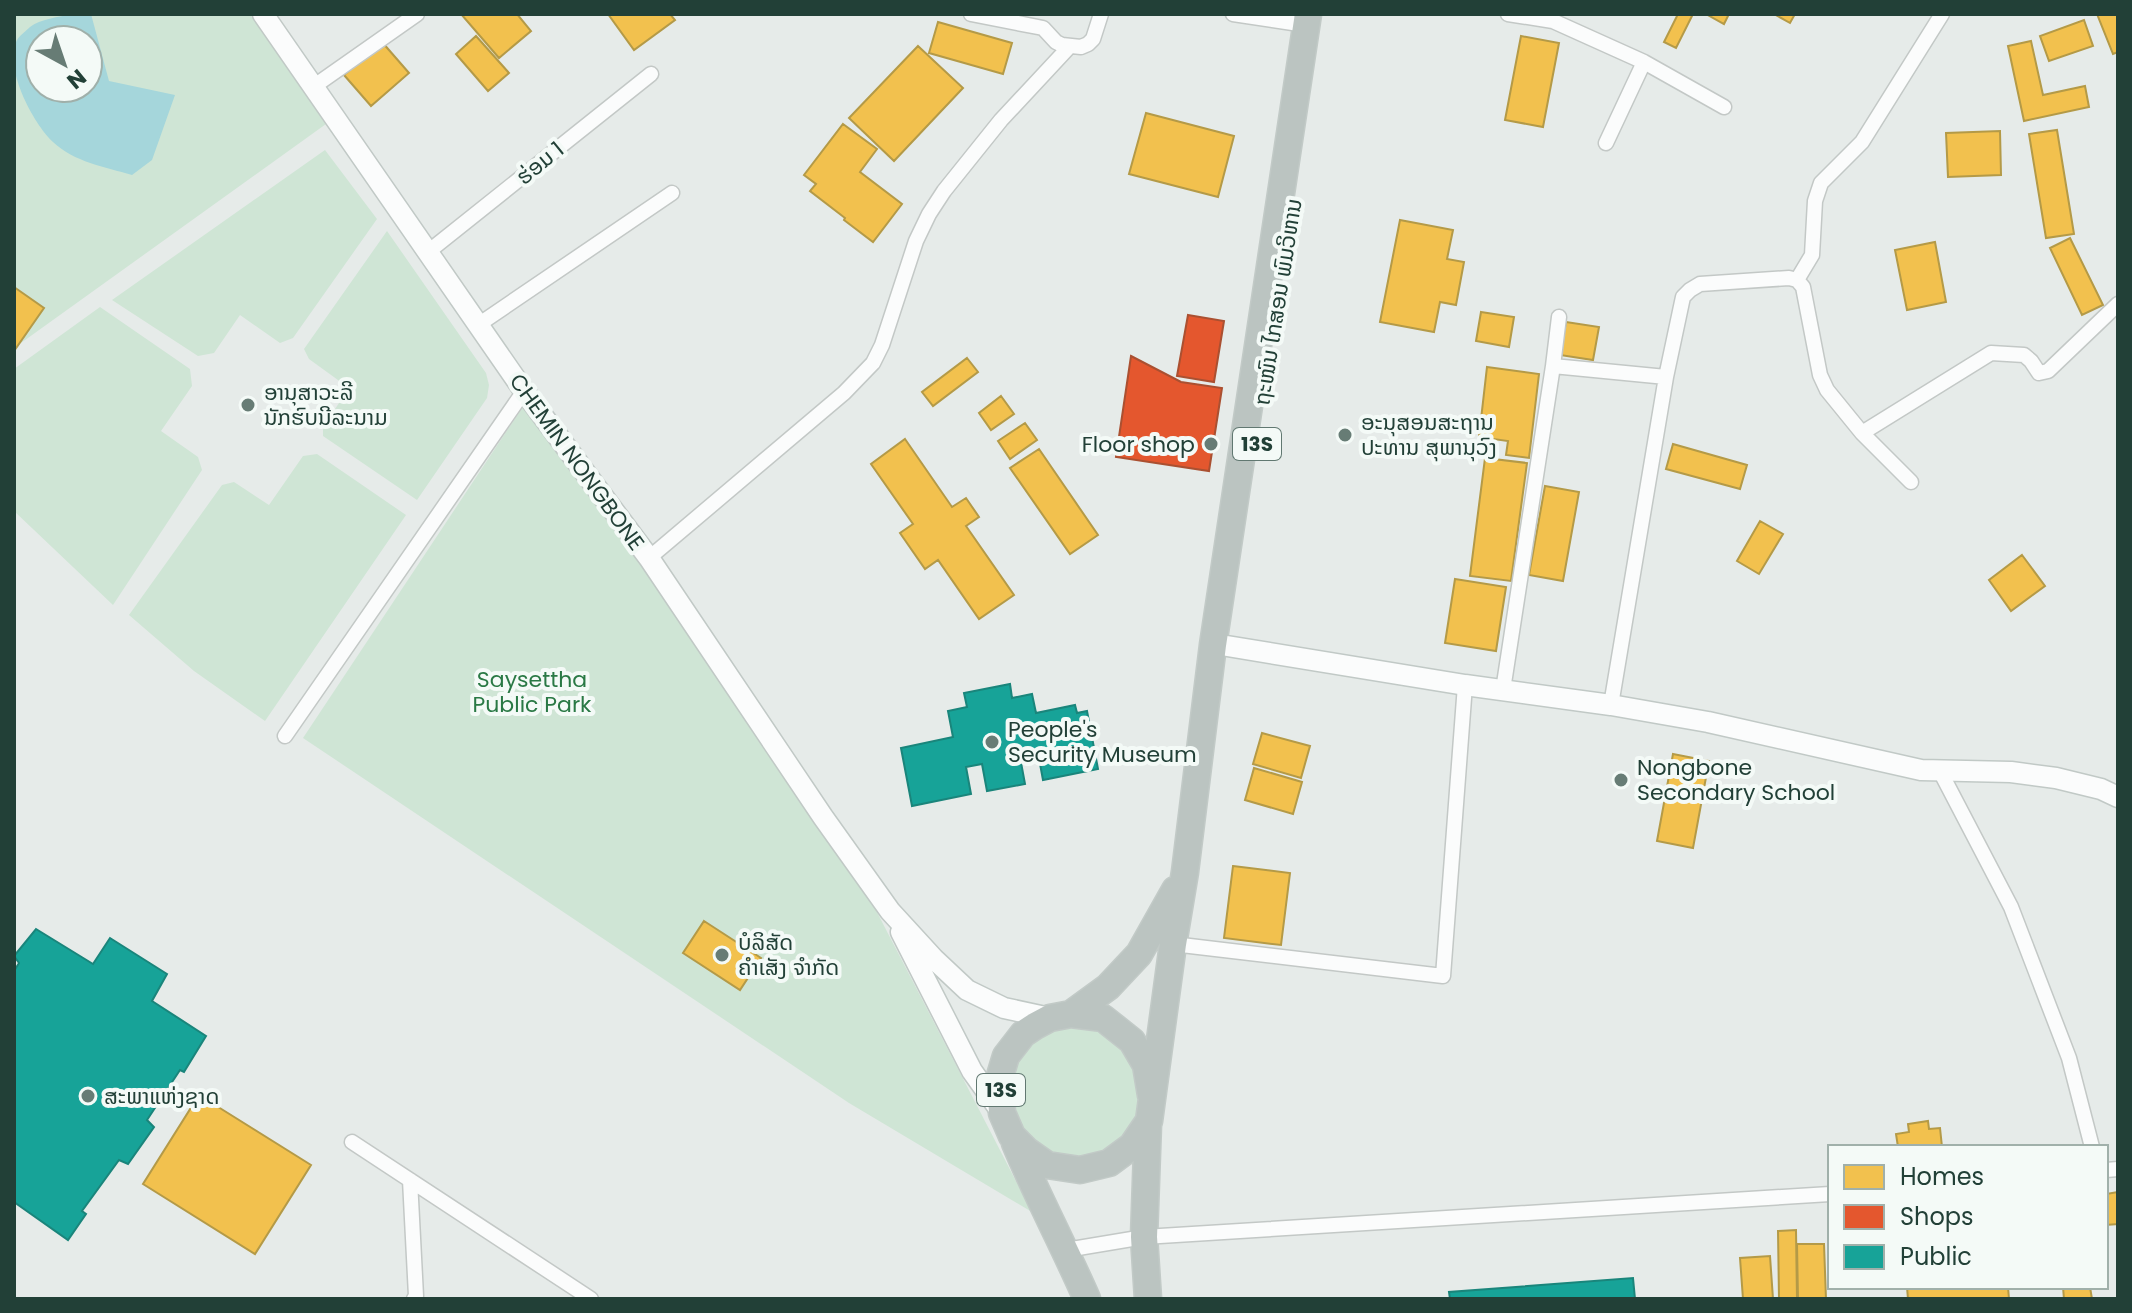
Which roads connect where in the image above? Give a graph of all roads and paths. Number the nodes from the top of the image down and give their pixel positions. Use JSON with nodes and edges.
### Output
{"nodes":[{"id":1,"x":263,"y":14,"type":"edge"},
{"id":2,"x":417,"y":14,"type":"edge"},
{"id":3,"x":971,"y":14,"type":"edge"},
{"id":4,"x":1101,"y":14,"type":"edge"},
{"id":5,"x":1233,"y":14,"type":"edge"},
{"id":6,"x":1508,"y":14,"type":"edge"},
{"id":7,"x":1942,"y":14,"type":"edge"},
{"id":8,"x":1312,"y":18,"type":"edge"},
{"id":9,"x":1070,"y":46,"type":"junction"},
{"id":10,"x":1644,"y":62,"type":"junction"},
{"id":11,"x":651,"y":74,"type":"dead end"},
{"id":12,"x":313,"y":87,"type":"junction"},
{"id":13,"x":1724,"y":107,"type":"dead end"},
{"id":14,"x":1606,"y":143,"type":"dead end"},
{"id":15,"x":672,"y":193,"type":"dead end"},
{"id":16,"x":428,"y":252,"type":"junction"},
{"id":17,"x":1797,"y":280,"type":"junction"},
{"id":18,"x":2118,"y":304,"type":"edge"},
{"id":19,"x":1559,"y":317,"type":"dead end"},
{"id":20,"x":478,"y":325,"type":"junction"},
{"id":21,"x":1553,"y":366,"type":"junction"},
{"id":22,"x":1666,"y":377,"type":"junction"},
{"id":23,"x":524,"y":391,"type":"junction"},
{"id":24,"x":1862,"y":433,"type":"junction"},
{"id":25,"x":1911,"y":482,"type":"dead end"},
{"id":26,"x":649,"y":558,"type":"junction"},
{"id":27,"x":1227,"y":646,"type":"junction"},
{"id":28,"x":1465,"y":685,"type":"junction"},
{"id":29,"x":1503,"y":690,"type":"junction"},
{"id":30,"x":1611,"y":705,"type":"junction"},
{"id":31,"x":285,"y":736,"type":"dead end"},
{"id":32,"x":1940,"y":771,"type":"junction"},
{"id":33,"x":2118,"y":797,"type":"edge"},
{"id":34,"x":1185,"y":872,"type":"junction"},
{"id":35,"x":890,"y":911,"type":"junction"},
{"id":36,"x":1173,"y":944,"type":"junction"},
{"id":37,"x":1061,"y":1016,"type":"junction"},
{"id":38,"x":1150,"y":1108,"type":"junction"},
{"id":39,"x":1007,"y":1124,"type":"junction"},
{"id":40,"x":352,"y":1142,"type":"dead end"},
{"id":41,"x":2091,"y":1145,"type":"edge"},
{"id":42,"x":410,"y":1180,"type":"junction"},
{"id":43,"x":1828,"y":1194,"type":"edge"},
{"id":44,"x":1144,"y":1237,"type":"junction"},
{"id":45,"x":1066,"y":1250,"type":"junction"},
{"id":46,"x":417,"y":1298,"type":"edge"},
{"id":47,"x":591,"y":1299,"type":"edge"},
{"id":48,"x":1087,"y":1299,"type":"edge"},
{"id":49,"x":1148,"y":1299,"type":"edge"}],
"edges":[{"from":1,"to":12,"type":"street","name":"CHEMIN NONGBONE"},
{"from":2,"to":12,"type":"street"},
{"from":3,"to":9,"type":"street"},
{"from":4,"to":9,"type":"street"},
{"from":5,"to":8,"type":"street"},
{"from":6,"to":10,"type":"street"},
{"from":7,"to":17,"type":"street"},
{"from":8,"to":27,"type":"highway","name":"ຖະໜົນ ໄກສອນ ພົມວິຫານ","number":"13S"},
{"from":8,"to":34,"type":"highway","name":"ຖະໜົນ ໄກສອນ ພົມວິຫານ","number":"13S"},
{"from":9,"to":26,"type":"street"},
{"from":10,"to":13,"type":"street"},
{"from":10,"to":14,"type":"street"},
{"from":11,"to":16,"type":"street","name":"ຮ່ອມ 1"},
{"from":12,"to":16,"type":"street","name":"CHEMIN NONGBONE"},
{"from":15,"to":20,"type":"street"},
{"from":16,"to":20,"type":"street","name":"CHEMIN NONGBONE"},
{"from":17,"to":22,"type":"street"},
{"from":17,"to":24,"type":"street"},
{"from":18,"to":24,"type":"street"},
{"from":19,"to":21,"type":"street"},
{"from":20,"to":23,"type":"street","name":"CHEMIN NONGBONE"},
{"from":21,"to":22,"type":"street"},
{"from":21,"to":29,"type":"street"},
{"from":22,"to":30,"type":"street"},
{"from":23,"to":26,"type":"street","name":"CHEMIN NONGBONE"},
{"from":23,"to":31,"type":"street"},
{"from":24,"to":25,"type":"street"},
{"from":26,"to":35,"type":"street","name":"CHEMIN NONGBONE"},
{"from":27,"to":28,"type":"street"},
{"from":27,"to":34,"type":"highway","name":"ຖະໜົນ ໄກສອນ ພົມວິຫານ","number":"13S"},
{"from":28,"to":29,"type":"street"},
{"from":28,"to":36,"type":"street"},
{"from":29,"to":30,"type":"street"},
{"from":30,"to":32,"type":"street"},
{"from":32,"to":33,"type":"street"},
{"from":32,"to":41,"type":"street"},
{"from":34,"to":36,"type":"highway","name":"ຖະໜົນ ໄກສອນ ພົມວິຫານ","number":"13S"},
{"from":34,"to":37,"type":"highway","name":"ຖະໜົນ ໄກສອນ ພົມວິຫານ","number":"13S"},
{"from":35,"to":37,"type":"street"},
{"from":35,"to":39,"type":"street"},
{"from":36,"to":38,"type":"highway","name":"ຖະໜົນ ໄກສອນ ພົມວິຫານ","number":"13S"},
{"from":37,"to":38,"type":"highway","number":"13S"},
{"from":37,"to":39,"type":"highway","number":"13S"},
{"from":38,"to":39,"type":"highway","number":"13S"},
{"from":38,"to":44,"type":"highway","name":"ຖະໜົນ ໄກສອນ ພົມວິຫານ","number":"13S"},
{"from":39,"to":45,"type":"highway","number":"13S"},
{"from":40,"to":42,"type":"street"},
{"from":42,"to":46,"type":"street"},
{"from":42,"to":47,"type":"street"},
{"from":43,"to":44,"type":"street"},
{"from":44,"to":45,"type":"street"},
{"from":44,"to":49,"type":"highway","name":"ຖະໜົນ ໄກສອນ ພົມວິຫານ","number":"13S"},
{"from":45,"to":48,"type":"highway","number":"13S"}]}
